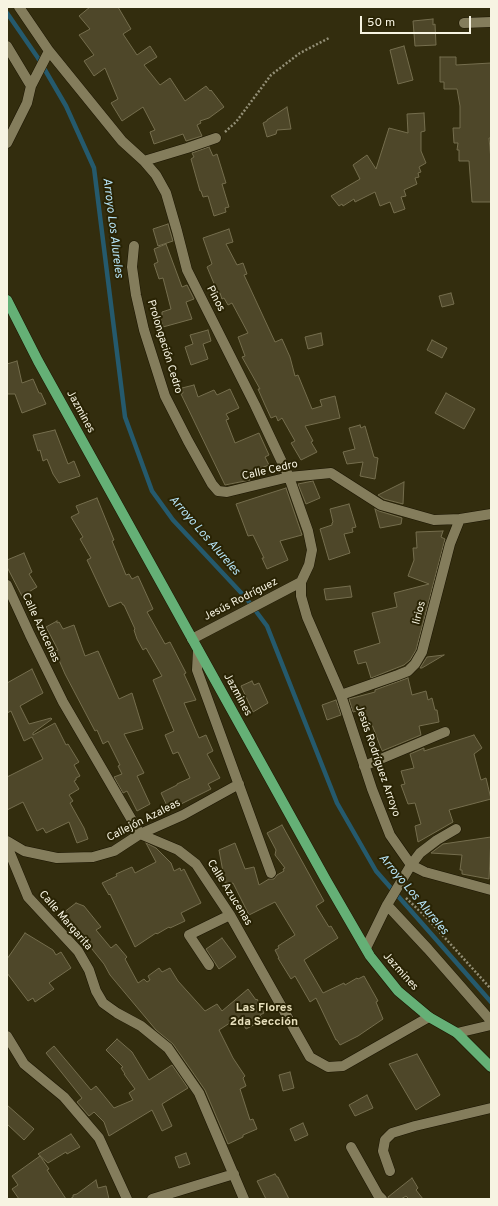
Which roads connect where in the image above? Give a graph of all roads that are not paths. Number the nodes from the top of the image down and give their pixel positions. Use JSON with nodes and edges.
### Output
{"nodes":[{"id":1,"x":19,"y":7,"type":"edge"},
{"id":2,"x":491,"y":22,"type":"edge"},
{"id":3,"x":464,"y":23,"type":"dead end"},
{"id":4,"x":7,"y":46,"type":"edge"},
{"id":5,"x":48,"y":53,"type":"junction"},
{"id":6,"x":31,"y":86,"type":"junction"},
{"id":7,"x":216,"y":138,"type":"road end"},
{"id":8,"x":7,"y":143,"type":"edge"},
{"id":9,"x":144,"y":161,"type":"junction"},
{"id":10,"x":134,"y":246,"type":"dead end"},
{"id":11,"x":7,"y":300,"type":"edge"},
{"id":12,"x":288,"y":477,"type":"junction"},
{"id":13,"x":218,"y":491,"type":"joint"},
{"id":14,"x":491,"y":514,"type":"edge"},
{"id":15,"x":460,"y":519,"type":"junction"},
{"id":16,"x":301,"y":582,"type":"junction"},
{"id":17,"x":7,"y":584,"type":"edge"},
{"id":18,"x":192,"y":639,"type":"junction"},
{"id":19,"x":198,"y":650,"type":"junction"},
{"id":20,"x":341,"y":695,"type":"junction"},
{"id":21,"x":445,"y":732,"type":"dead end"},
{"id":22,"x":364,"y":766,"type":"junction"},
{"id":23,"x":240,"y":784,"type":"junction"},
{"id":24,"x":456,"y":829,"type":"dead end"},
{"id":25,"x":140,"y":834,"type":"junction"},
{"id":26,"x":7,"y":842,"type":"edge"},
{"id":27,"x":7,"y":846,"type":"edge"},
{"id":28,"x":411,"y":865,"type":"junction"},
{"id":29,"x":271,"y":873,"type":"dead end"},
{"id":30,"x":491,"y":890,"type":"edge"},
{"id":31,"x":388,"y":903,"type":"junction"},
{"id":32,"x":230,"y":915,"type":"junction"},
{"id":33,"x":366,"y":948,"type":"junction"},
{"id":34,"x":209,"y":965,"type":"dead end"},
{"id":35,"x":429,"y":1017,"type":"junction"},
{"id":36,"x":491,"y":1022,"type":"edge"},
{"id":37,"x":491,"y":1025,"type":"edge"},
{"id":38,"x":457,"y":1033,"type":"junction"},
{"id":39,"x":7,"y":1036,"type":"edge"},
{"id":40,"x":491,"y":1067,"type":"edge"},
{"id":41,"x":491,"y":1108,"type":"edge"},
{"id":42,"x":352,"y":1148,"type":"dead end"},
{"id":43,"x":390,"y":1171,"type":"dead end"},
{"id":44,"x":234,"y":1174,"type":"junction"},
{"id":45,"x":127,"y":1199,"type":"edge"},
{"id":46,"x":152,"y":1199,"type":"edge"},
{"id":47,"x":244,"y":1199,"type":"edge"},
{"id":48,"x":382,"y":1199,"type":"edge"}],
"edges":[{"from":1,"to":5,"type":"street"},
{"from":2,"to":3,"type":"street"},
{"from":4,"to":6,"type":"street"},
{"from":5,"to":6,"type":"street"},
{"from":5,"to":9,"type":"street","name":"Pinos"},
{"from":6,"to":8,"type":"street"},
{"from":7,"to":9,"type":"street"},
{"from":9,"to":12,"type":"street","name":"Pinos"},
{"from":10,"to":13,"type":"street","name":"Prolongación Cedro"},
{"from":11,"to":18,"type":"main road","name":"Jazmines"},
{"from":12,"to":13,"type":"street","name":"Calle Cedro"},
{"from":12,"to":15,"type":"street","name":"Calle Cedro"},
{"from":12,"to":16,"type":"street","name":"Pinos"},
{"from":14,"to":15,"type":"street"},
{"from":15,"to":20,"type":"street","name":"lirios"},
{"from":16,"to":18,"type":"street","name":"Jesús Rodríguez"},
{"from":16,"to":20,"type":"street","name":"Jesús Rodríguez Arroyo"},
{"from":17,"to":25,"type":"street","name":"Calle Azucenas"},
{"from":18,"to":19,"type":"main road","name":"Jazmines"},
{"from":19,"to":23,"type":"street"},
{"from":19,"to":33,"type":"main road","name":"Jazmines"},
{"from":20,"to":22,"type":"street","name":"Jesús Rodríguez Arroyo"},
{"from":21,"to":22,"type":"street"},
{"from":22,"to":28,"type":"street","name":"Jesús Rodríguez Arroyo"},
{"from":23,"to":25,"type":"street","name":"Callejón Azaleas"},
{"from":23,"to":29,"type":"street"},
{"from":24,"to":28,"type":"street"},
{"from":25,"to":26,"type":"street","name":"Callejón Azaleas"},
{"from":25,"to":32,"type":"street","name":"Calle Azucenas"},
{"from":27,"to":44,"type":"street","name":"Calle Margarita"},
{"from":28,"to":30,"type":"street"},
{"from":28,"to":31,"type":"street"},
{"from":31,"to":33,"type":"street"},
{"from":31,"to":36,"type":"street"},
{"from":32,"to":34,"type":"street"},
{"from":32,"to":35,"type":"street","name":"Calle Azucenas"},
{"from":33,"to":35,"type":"main road","name":"Jazmines"},
{"from":35,"to":38,"type":"main road","name":"Jazmines"},
{"from":37,"to":38,"type":"street"},
{"from":38,"to":40,"type":"main road","name":"Jazmines"},
{"from":39,"to":45,"type":"street"},
{"from":41,"to":43,"type":"street"},
{"from":42,"to":48,"type":"street"},
{"from":44,"to":46,"type":"street"},
{"from":44,"to":47,"type":"street","name":"Calle Margarita"}]}
